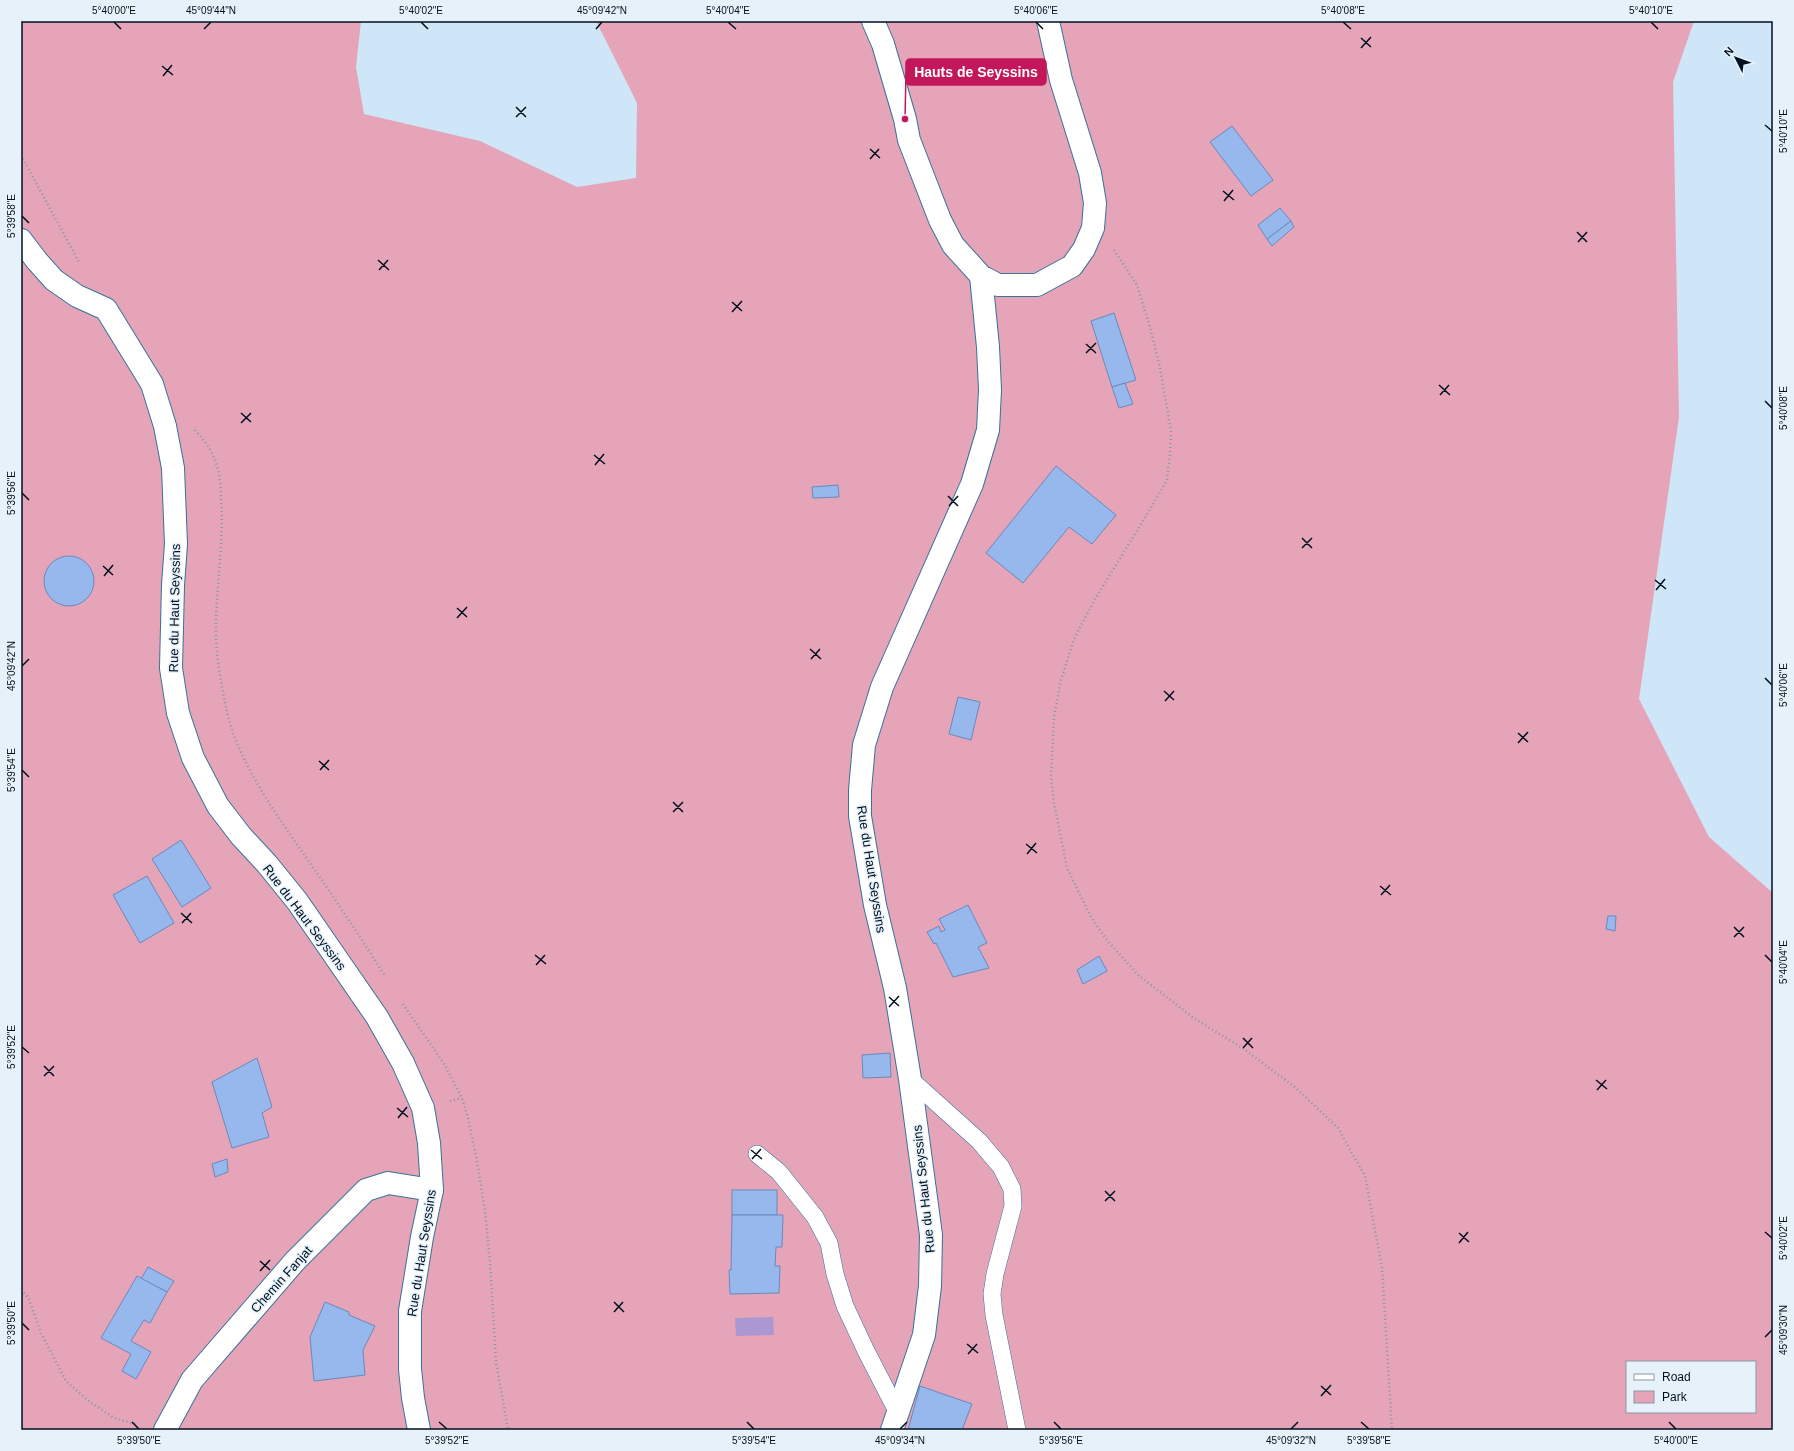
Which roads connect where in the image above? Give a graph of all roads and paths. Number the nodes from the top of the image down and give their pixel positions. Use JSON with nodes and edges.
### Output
{"nodes":[{"id":1,"x":873,"y":21,"type":"edge"},
{"id":2,"x":1048,"y":21,"type":"edge"},
{"id":3,"x":21,"y":155,"type":"edge"},
{"id":4,"x":1093,"y":228,"type":"junction"},
{"id":5,"x":21,"y":240,"type":"edge"},
{"id":6,"x":82,"y":268,"type":"dead end"},
{"id":7,"x":981,"y":276,"type":"junction"},
{"id":8,"x":216,"y":463,"type":"dead end"},
{"id":9,"x":386,"y":978,"type":"dead end"},
{"id":10,"x":402,"y":1002,"type":"dead end"},
{"id":11,"x":910,"y":1079,"type":"junction"},
{"id":12,"x":757,"y":1154,"type":"dead end"},
{"id":13,"x":432,"y":1190,"type":"junction"},
{"id":14,"x":21,"y":1290,"type":"edge"},
{"id":15,"x":894,"y":1420,"type":"edge"},
{"id":16,"x":166,"y":1426,"type":"edge"},
{"id":17,"x":420,"y":1430,"type":"edge"},
{"id":18,"x":508,"y":1430,"type":"edge"},
{"id":19,"x":1017,"y":1430,"type":"edge"},
{"id":20,"x":1392,"y":1430,"type":"edge"}],
"edges":[{"from":1,"to":7,"type":"street"},
{"from":2,"to":4,"type":"street"},
{"from":3,"to":6,"type":"path"},
{"from":4,"to":7,"type":"street"},
{"from":4,"to":20,"type":"path"},
{"from":5,"to":13,"type":"street","name":"Rue du Haut Seyssins"},
{"from":7,"to":11,"type":"street","name":"Rue du Haut Seyssins"},
{"from":8,"to":9,"type":"path"},
{"from":10,"to":18,"type":"path"},
{"from":11,"to":15,"type":"street","name":"Rue du Haut Seyssins"},
{"from":11,"to":19,"type":"lane"},
{"from":12,"to":15,"type":"lane"},
{"from":13,"to":16,"type":"street","name":"Chemin Fanjat"},
{"from":13,"to":17,"type":"street","name":"Rue du Haut Seyssins"},
{"from":14,"to":16,"type":"path"}]}
